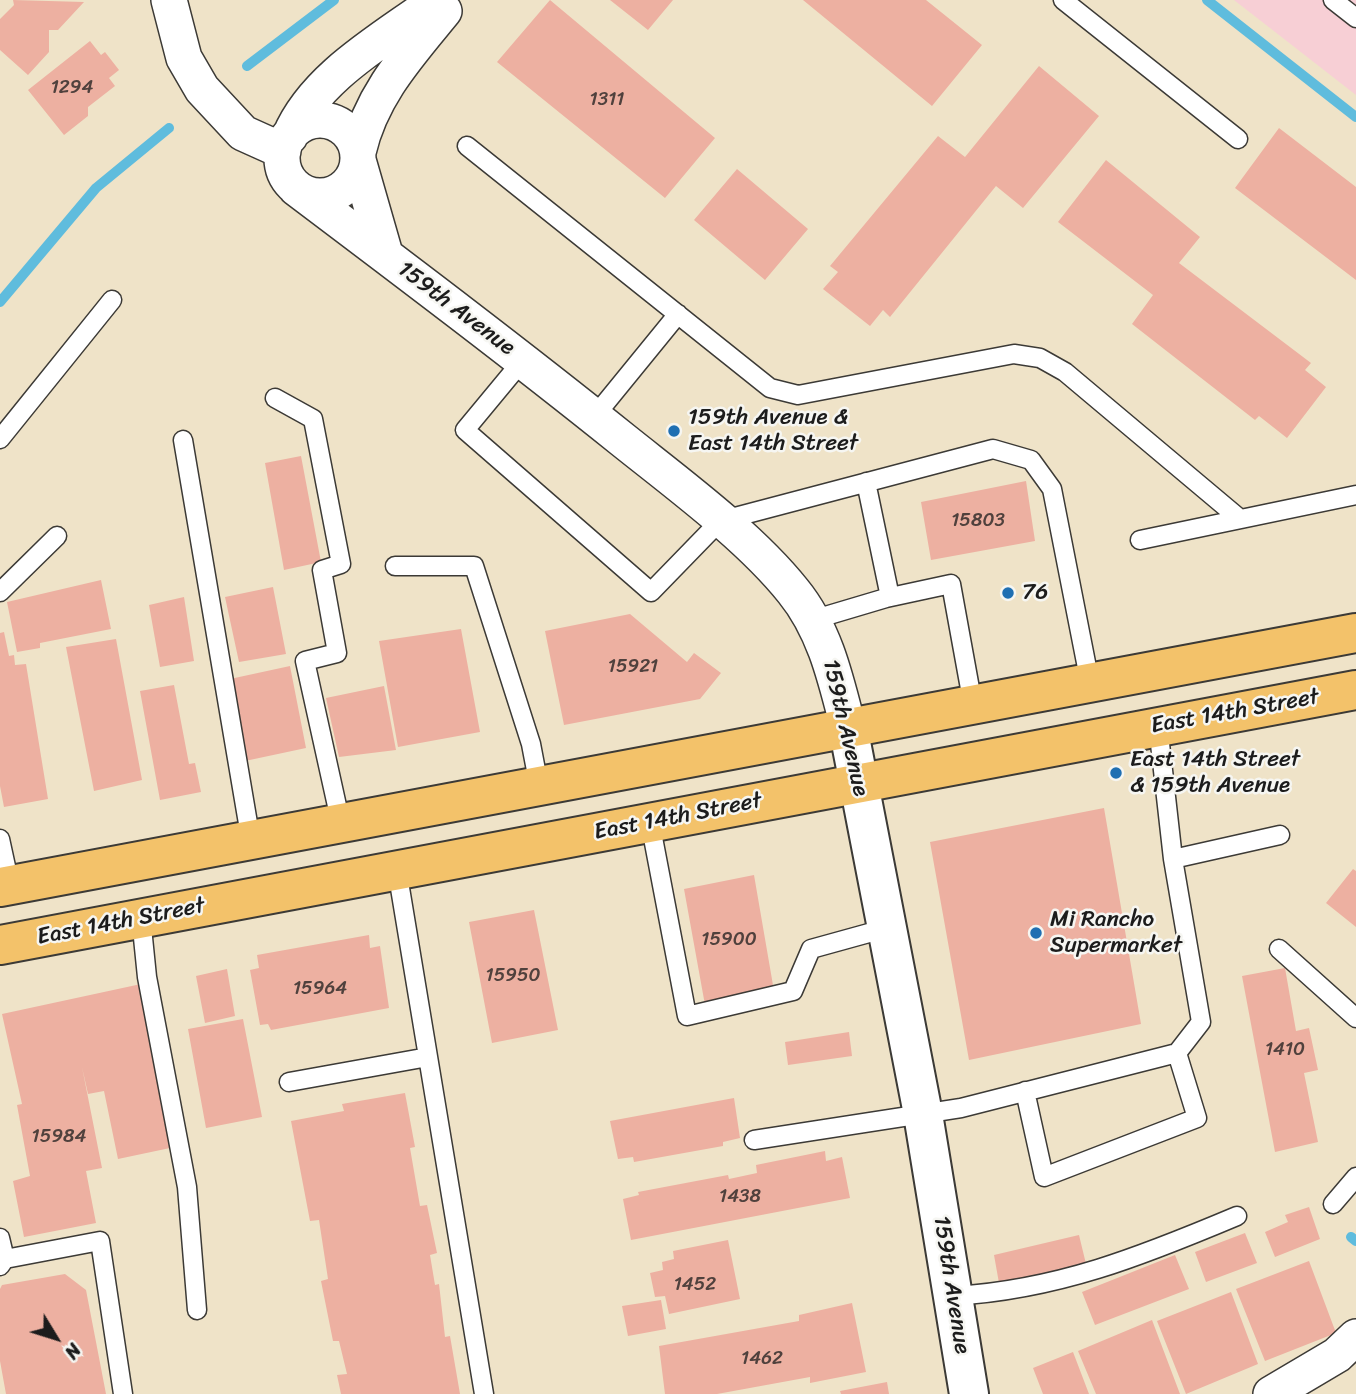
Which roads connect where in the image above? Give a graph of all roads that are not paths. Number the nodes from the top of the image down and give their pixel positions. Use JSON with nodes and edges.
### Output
{"nodes":[{"id":1,"x":169,"y":0,"type":"edge"},
{"id":2,"x":437,"y":0,"type":"edge"},
{"id":3,"x":453,"y":0,"type":"edge"},
{"id":4,"x":1063,"y":0,"type":"edge"},
{"id":5,"x":1333,"y":0,"type":"edge"},
{"id":6,"x":1356,"y":18,"type":"edge"},
{"id":7,"x":1238,"y":139,"type":"dead end"},
{"id":8,"x":286,"y":144,"type":"junction"},
{"id":9,"x":467,"y":146,"type":"dead end"},
{"id":10,"x":358,"y":156,"type":"junction"},
{"id":11,"x":296,"y":188,"type":"junction"},
{"id":12,"x":385,"y":254,"type":"junction"},
{"id":13,"x":112,"y":300,"type":"dead end"},
{"id":14,"x":678,"y":314,"type":"junction"},
{"id":15,"x":523,"y":360,"type":"junction"},
{"id":16,"x":275,"y":398,"type":"dead end"},
{"id":17,"x":594,"y":416,"type":"junction"},
{"id":18,"x":0,"y":439,"type":"edge"},
{"id":19,"x":183,"y":440,"type":"dead end"},
{"id":20,"x":866,"y":482,"type":"junction"},
{"id":21,"x":1356,"y":495,"type":"edge"},
{"id":22,"x":1240,"y":519,"type":"junction"},
{"id":23,"x":720,"y":521,"type":"junction"},
{"id":24,"x":57,"y":536,"type":"dead end"},
{"id":25,"x":1140,"y":540,"type":"dead end"},
{"id":26,"x":396,"y":566,"type":"dead end"},
{"id":27,"x":0,"y":592,"type":"edge"},
{"id":28,"x":890,"y":597,"type":"junction"},
{"id":29,"x":812,"y":620,"type":"junction"},
{"id":30,"x":1356,"y":633,"type":"edge"},
{"id":31,"x":1090,"y":683,"type":"junction"},
{"id":32,"x":1356,"y":690,"type":"edge"},
{"id":33,"x":973,"y":705,"type":"junction"},
{"id":34,"x":1158,"y":726,"type":"junction"},
{"id":35,"x":848,"y":727,"type":"junction"},
{"id":36,"x":858,"y":783,"type":"junction"},
{"id":37,"x":539,"y":786,"type":"junction"},
{"id":38,"x":650,"y":822,"type":"junction"},
{"id":39,"x":341,"y":824,"type":"junction"},
{"id":40,"x":1280,"y":835,"type":"dead end"},
{"id":41,"x":0,"y":839,"type":"edge"},
{"id":42,"x":251,"y":841,"type":"junction"},
{"id":43,"x":1173,"y":859,"type":"junction"},
{"id":44,"x":397,"y":870,"type":"junction"},
{"id":45,"x":5,"y":886,"type":"edge"},
{"id":46,"x":141,"y":918,"type":"junction"},
{"id":47,"x":887,"y":928,"type":"junction"},
{"id":48,"x":0,"y":945,"type":"edge"},
{"id":49,"x":1279,"y":949,"type":"dead end"},
{"id":50,"x":1356,"y":1018,"type":"edge"},
{"id":51,"x":1177,"y":1053,"type":"junction"},
{"id":52,"x":428,"y":1057,"type":"junction"},
{"id":53,"x":289,"y":1082,"type":"dead end"},
{"id":54,"x":1025,"y":1091,"type":"junction"},
{"id":55,"x":923,"y":1114,"type":"junction"},
{"id":56,"x":754,"y":1140,"type":"dead end"},
{"id":57,"x":1356,"y":1178,"type":"edge"},
{"id":58,"x":1333,"y":1204,"type":"dead end"},
{"id":59,"x":1237,"y":1216,"type":"dead end"},
{"id":60,"x":0,"y":1238,"type":"edge"},
{"id":61,"x":2,"y":1263,"type":"edge"},
{"id":62,"x":953,"y":1296,"type":"junction"},
{"id":63,"x":197,"y":1310,"type":"dead end"},
{"id":64,"x":1356,"y":1336,"type":"edge"},
{"id":65,"x":123,"y":1394,"type":"edge"},
{"id":66,"x":484,"y":1394,"type":"edge"},
{"id":67,"x":969,"y":1394,"type":"edge"},
{"id":68,"x":1271,"y":1394,"type":"edge"}],
"edges":[{"from":1,"to":8,"type":"street"},
{"from":2,"to":8,"type":"street"},
{"from":3,"to":10,"type":"street"},
{"from":4,"to":7,"type":"lane"},
{"from":5,"to":6,"type":"lane"},
{"from":8,"to":10,"type":"street"},
{"from":8,"to":11,"type":"street"},
{"from":9,"to":14,"type":"lane"},
{"from":10,"to":11,"type":"street"},
{"from":10,"to":12,"type":"street","name":"159th Avenue"},
{"from":11,"to":12,"type":"street","name":"159th Avenue"},
{"from":12,"to":15,"type":"street","name":"159th Avenue"},
{"from":13,"to":18,"type":"lane"},
{"from":14,"to":17,"type":"lane"},
{"from":14,"to":22,"type":"lane"},
{"from":15,"to":17,"type":"street","name":"159th Avenue"},
{"from":15,"to":23,"type":"lane"},
{"from":16,"to":39,"type":"lane"},
{"from":17,"to":23,"type":"street","name":"159th Avenue"},
{"from":19,"to":42,"type":"lane"},
{"from":20,"to":23,"type":"lane"},
{"from":20,"to":28,"type":"lane"},
{"from":20,"to":31,"type":"lane"},
{"from":21,"to":22,"type":"lane"},
{"from":22,"to":25,"type":"lane"},
{"from":23,"to":29,"type":"street","name":"159th Avenue"},
{"from":24,"to":27,"type":"lane"},
{"from":26,"to":37,"type":"lane"},
{"from":28,"to":29,"type":"lane"},
{"from":28,"to":33,"type":"lane"},
{"from":29,"to":35,"type":"street","name":"159th Avenue"},
{"from":30,"to":31,"type":"main road"},
{"from":31,"to":33,"type":"main road"},
{"from":32,"to":34,"type":"main road","name":"East 14th Street"},
{"from":33,"to":35,"type":"main road"},
{"from":34,"to":36,"type":"main road","name":"East 14th Street"},
{"from":34,"to":43,"type":"lane"},
{"from":35,"to":36,"type":"street","name":"159th Avenue"},
{"from":35,"to":37,"type":"main road"},
{"from":36,"to":38,"type":"main road","name":"East 14th Street"},
{"from":36,"to":47,"type":"street","name":"159th Avenue"},
{"from":37,"to":39,"type":"main road"},
{"from":38,"to":44,"type":"main road","name":"East 14th Street"},
{"from":38,"to":47,"type":"lane"},
{"from":39,"to":42,"type":"main road"},
{"from":40,"to":43,"type":"lane"},
{"from":41,"to":45,"type":"lane"},
{"from":42,"to":45,"type":"main road"},
{"from":43,"to":51,"type":"lane"},
{"from":44,"to":46,"type":"main road","name":"East 14th Street"},
{"from":44,"to":52,"type":"lane"},
{"from":46,"to":48,"type":"main road","name":"East 14th Street"},
{"from":46,"to":63,"type":"lane"},
{"from":47,"to":55,"type":"street","name":"159th Avenue"},
{"from":49,"to":50,"type":"lane"},
{"from":51,"to":54,"type":"lane"},
{"from":51,"to":54,"type":"lane"},
{"from":52,"to":53,"type":"lane"},
{"from":52,"to":66,"type":"lane"},
{"from":54,"to":55,"type":"lane"},
{"from":55,"to":56,"type":"lane"},
{"from":55,"to":62,"type":"street","name":"159th Avenue"},
{"from":57,"to":58,"type":"lane"},
{"from":59,"to":62,"type":"lane"},
{"from":60,"to":61,"type":"lane"},
{"from":61,"to":65,"type":"lane"},
{"from":62,"to":67,"type":"street","name":"159th Avenue"},
{"from":64,"to":68,"type":"street"}]}
